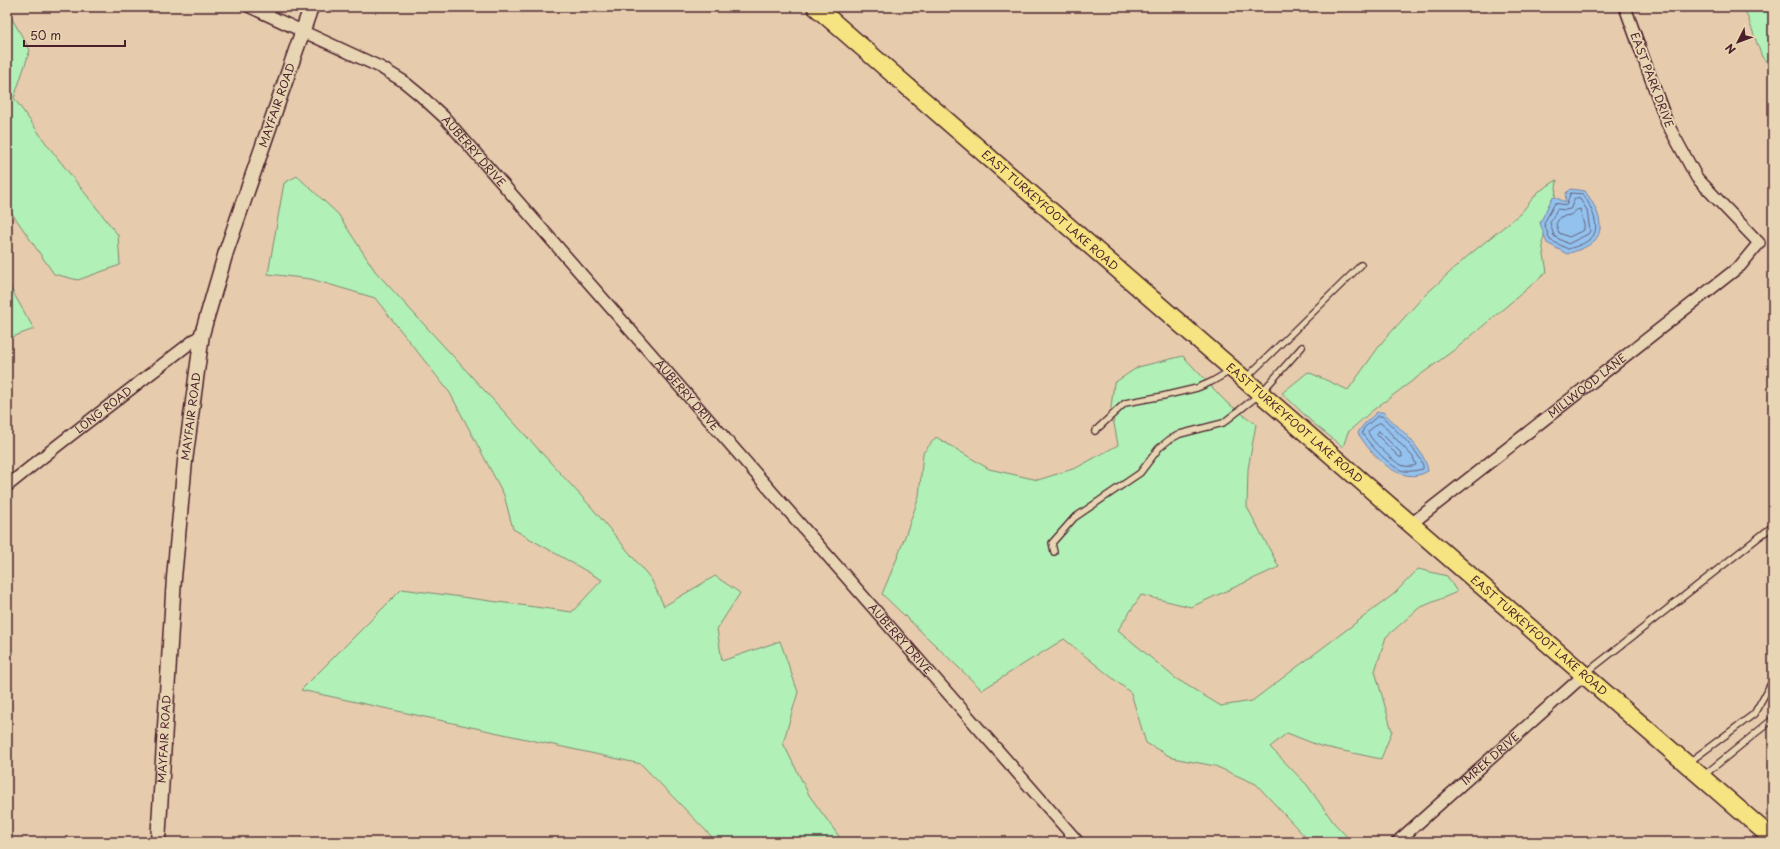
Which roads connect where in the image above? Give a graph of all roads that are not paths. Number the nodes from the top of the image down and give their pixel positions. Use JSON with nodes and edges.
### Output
{"nodes":[{"id":1,"x":250,"y":7,"type":"edge"},
{"id":2,"x":311,"y":7,"type":"edge"},
{"id":3,"x":816,"y":7,"type":"edge"},
{"id":4,"x":1624,"y":7,"type":"edge"},
{"id":5,"x":302,"y":32,"type":"junction"},
{"id":6,"x":1759,"y":243,"type":"joint"},
{"id":7,"x":1361,"y":265,"type":"dead end"},
{"id":8,"x":202,"y":334,"type":"junction"},
{"id":9,"x":1302,"y":347,"type":"dead end"},
{"id":10,"x":1238,"y":375,"type":"junction"},
{"id":11,"x":1260,"y":394,"type":"junction"},
{"id":12,"x":1095,"y":431,"type":"dead end"},
{"id":13,"x":7,"y":486,"type":"edge"},
{"id":14,"x":1411,"y":524,"type":"junction"},
{"id":15,"x":1773,"y":526,"type":"edge"},
{"id":16,"x":1054,"y":552,"type":"dead end"},
{"id":17,"x":1584,"y":675,"type":"junction"},
{"id":18,"x":1773,"y":680,"type":"edge"},
{"id":19,"x":1773,"y":719,"type":"edge"},
{"id":20,"x":1687,"y":764,"type":"junction"},
{"id":21,"x":1702,"y":777,"type":"junction"},
{"id":22,"x":1773,"y":840,"type":"edge"},
{"id":23,"x":158,"y":842,"type":"edge"},
{"id":24,"x":1078,"y":842,"type":"edge"},
{"id":25,"x":1397,"y":842,"type":"edge"}],
"edges":[{"from":1,"to":5,"type":"street","name":"AUBERRY DRIVE"},
{"from":2,"to":5,"type":"street","name":"MAYFAIR ROAD"},
{"from":3,"to":10,"type":"main road","name":"EAST TURKEYFOOT LAKE ROAD"},
{"from":4,"to":6,"type":"street","name":"EAST PARK DRIVE"},
{"from":5,"to":8,"type":"street","name":"MAYFAIR ROAD"},
{"from":5,"to":24,"type":"street","name":"AUBERRY DRIVE"},
{"from":6,"to":14,"type":"street","name":"MILLWOOD LANE"},
{"from":7,"to":10,"type":"lane"},
{"from":8,"to":13,"type":"street","name":"LONG ROAD"},
{"from":8,"to":23,"type":"street","name":"MAYFAIR ROAD"},
{"from":9,"to":11,"type":"lane"},
{"from":10,"to":11,"type":"main road","name":"EAST TURKEYFOOT LAKE ROAD"},
{"from":10,"to":12,"type":"lane"},
{"from":11,"to":14,"type":"main road","name":"EAST TURKEYFOOT LAKE ROAD"},
{"from":11,"to":16,"type":"lane"},
{"from":14,"to":17,"type":"main road","name":"EAST TURKEYFOOT LAKE ROAD"},
{"from":15,"to":17,"type":"lane"},
{"from":17,"to":20,"type":"main road","name":"EAST TURKEYFOOT LAKE ROAD"},
{"from":17,"to":25,"type":"street","name":"IMREK DRIVE"},
{"from":18,"to":20,"type":"lane"},
{"from":19,"to":21,"type":"lane"},
{"from":20,"to":21,"type":"main road","name":"EAST TURKEYFOOT LAKE ROAD"},
{"from":21,"to":22,"type":"main road","name":"EAST TURKEYFOOT LAKE ROAD"}]}
